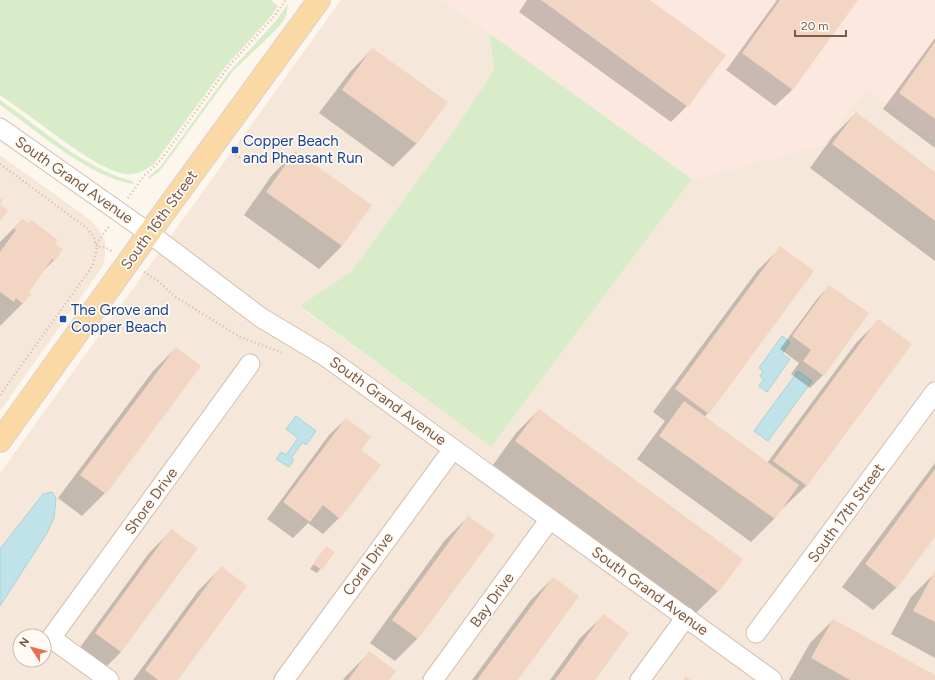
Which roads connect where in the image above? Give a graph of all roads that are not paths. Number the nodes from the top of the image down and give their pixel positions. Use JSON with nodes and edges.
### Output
{"nodes":[{"id":1,"x":319,"y":0,"type":"edge"},
{"id":2,"x":0,"y":128,"type":"edge"},
{"id":3,"x":149,"y":233,"type":"junction"},
{"id":4,"x":250,"y":364,"type":"dead end"},
{"id":5,"x":935,"y":392,"type":"edge"},
{"id":6,"x":0,"y":441,"type":"edge"},
{"id":7,"x":453,"y":448,"type":"junction"},
{"id":8,"x":550,"y":519,"type":"junction"},
{"id":9,"x":686,"y":617,"type":"junction"},
{"id":10,"x":756,"y":633,"type":"dead end"},
{"id":11,"x":108,"y":680,"type":"edge"},
{"id":12,"x":284,"y":680,"type":"edge"},
{"id":13,"x":433,"y":680,"type":"edge"},
{"id":14,"x":640,"y":680,"type":"edge"},
{"id":15,"x":772,"y":680,"type":"edge"}],
"edges":[{"from":1,"to":3,"type":"main road","name":"South 16th Street"},
{"from":2,"to":3,"type":"street","name":"South Grand Avenue"},
{"from":3,"to":6,"type":"main road","name":"South 16th Street"},
{"from":3,"to":7,"type":"street","name":"South Grand Avenue"},
{"from":4,"to":11,"type":"street","name":"Shore Drive"},
{"from":5,"to":10,"type":"street","name":"South 17th Street"},
{"from":7,"to":8,"type":"street","name":"South Grand Avenue"},
{"from":7,"to":12,"type":"street","name":"Coral Drive"},
{"from":8,"to":9,"type":"street","name":"South Grand Avenue"},
{"from":8,"to":13,"type":"street","name":"Bay Drive"},
{"from":9,"to":14,"type":"street"},
{"from":9,"to":15,"type":"street","name":"South Grand Avenue"}]}
